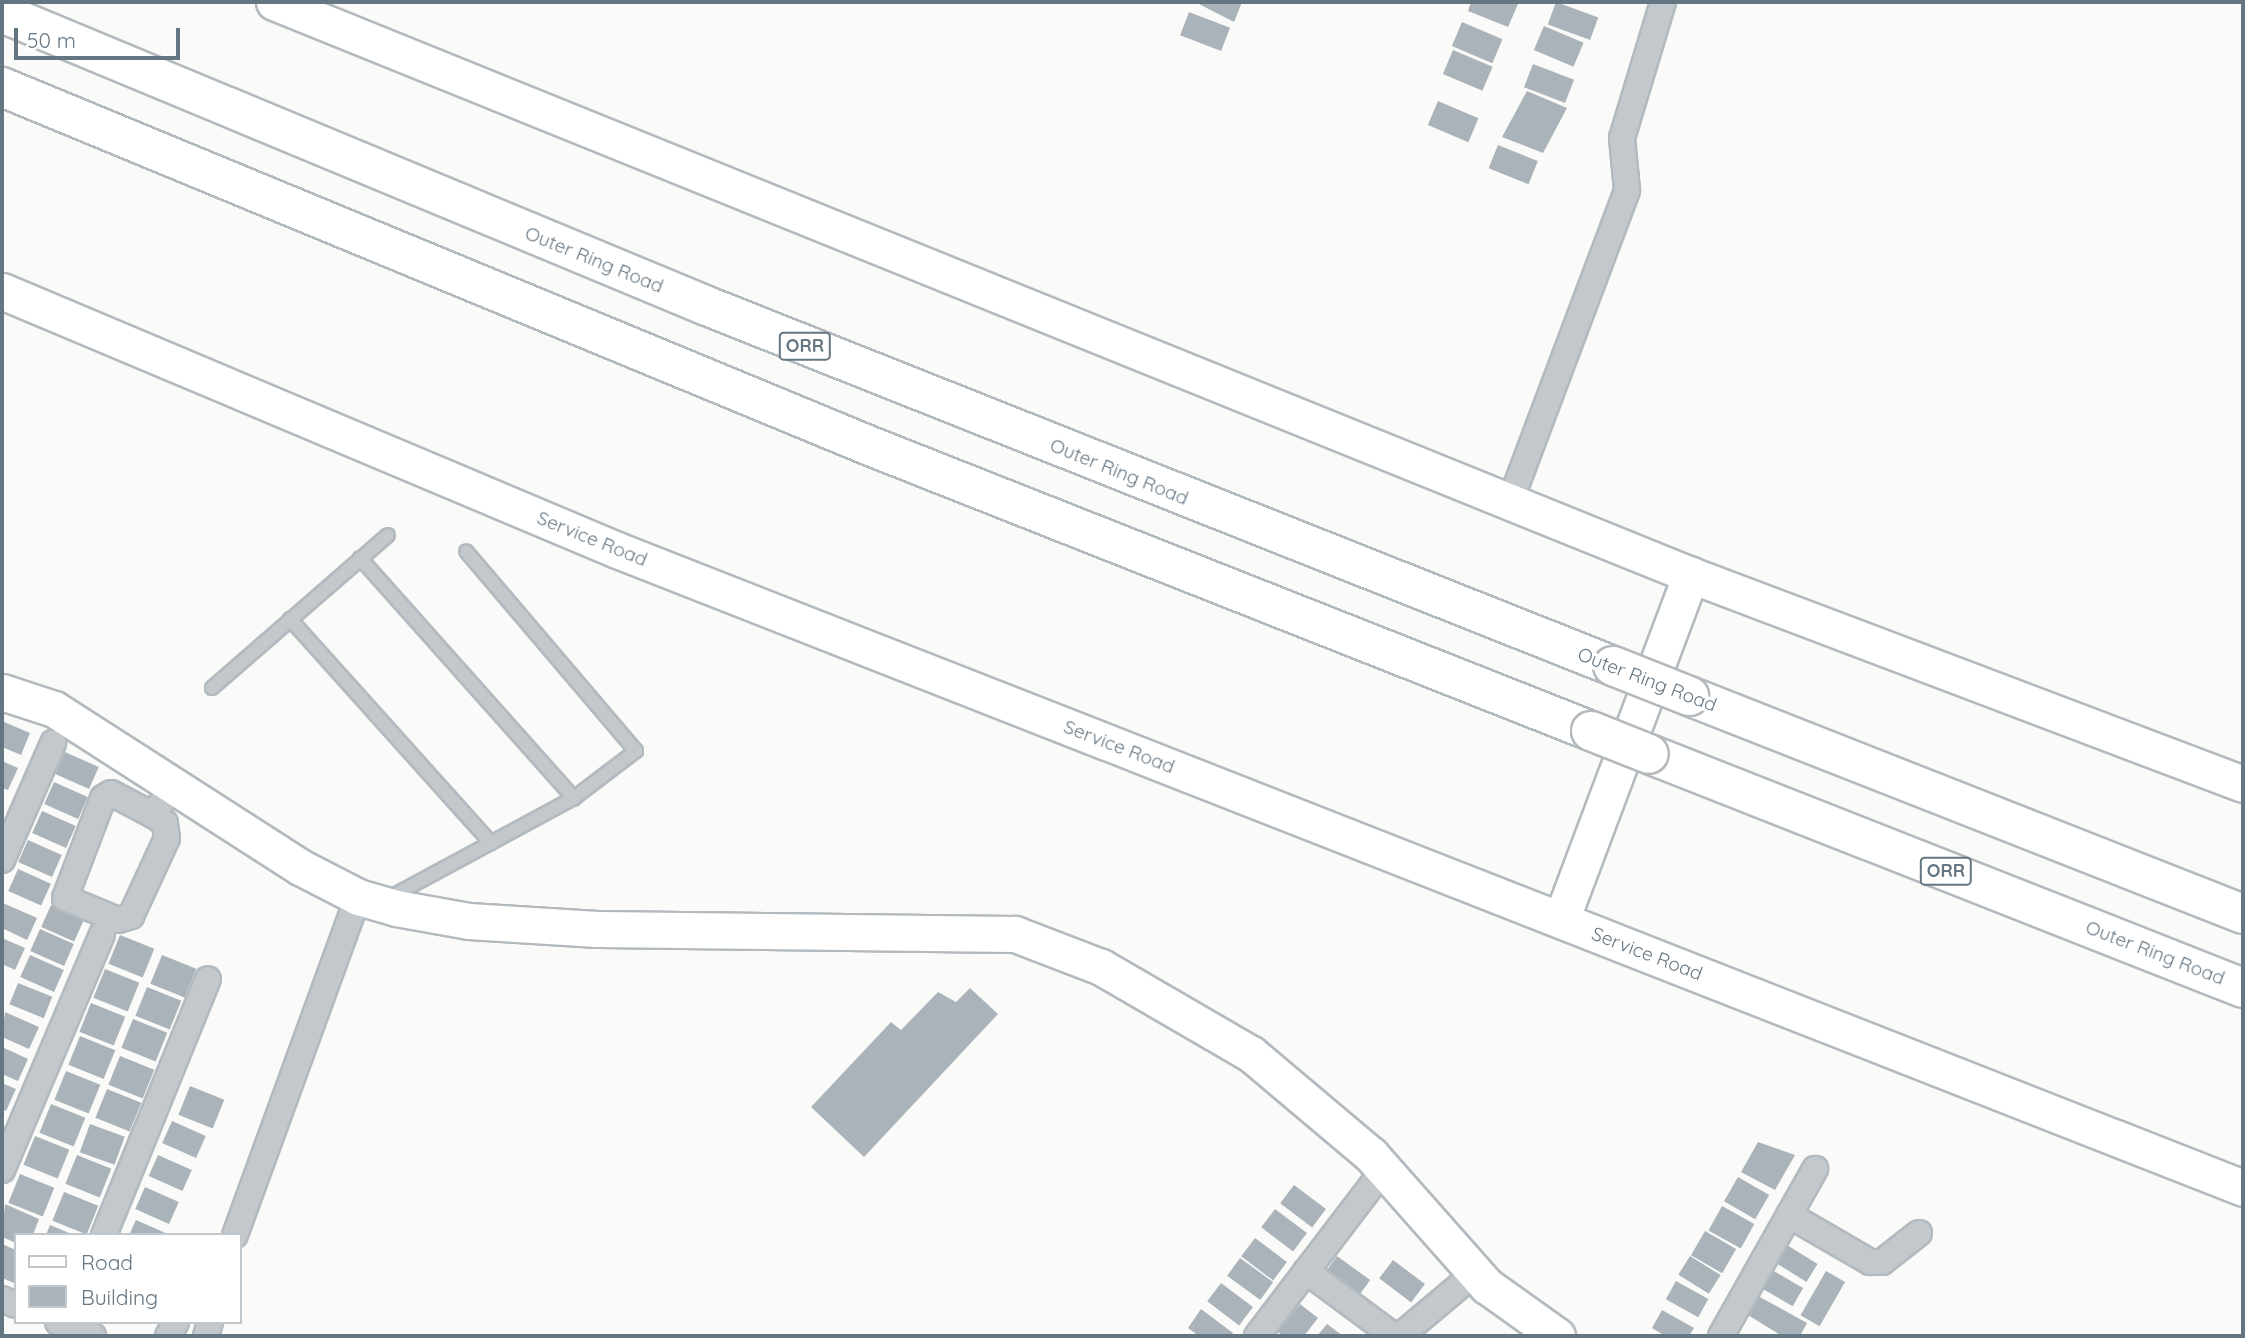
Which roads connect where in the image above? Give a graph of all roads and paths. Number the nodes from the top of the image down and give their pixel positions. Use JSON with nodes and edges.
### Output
{"nodes":[{"id":1,"x":274,"y":2,"type":"edge"},
{"id":2,"x":1663,"y":2,"type":"edge"},
{"id":3,"x":2,"y":13,"type":"edge"},
{"id":4,"x":2,"y":87,"type":"edge"},
{"id":5,"x":2,"y":291,"type":"edge"},
{"id":6,"x":1510,"y":502,"type":"junction"},
{"id":7,"x":388,"y":535,"type":"dead end"},
{"id":8,"x":466,"y":551,"type":"dead end"},
{"id":9,"x":360,"y":558,"type":"junction"},
{"id":10,"x":1691,"y":575,"type":"junction"},
{"id":11,"x":290,"y":619,"type":"junction"},
{"id":12,"x":212,"y":688,"type":"dead end"},
{"id":13,"x":2,"y":692,"type":"edge"},
{"id":14,"x":53,"y":743,"type":"dead end"},
{"id":15,"x":2243,"y":784,"type":"edge"},
{"id":16,"x":173,"y":785,"type":"junction"},
{"id":17,"x":574,"y":798,"type":"junction"},
{"id":18,"x":153,"y":815,"type":"junction"},
{"id":19,"x":491,"y":843,"type":"junction"},
{"id":20,"x":2,"y":860,"type":"edge"},
{"id":21,"x":368,"y":900,"type":"junction"},
{"id":22,"x":2243,"y":914,"type":"edge"},
{"id":23,"x":1561,"y":920,"type":"junction"},
{"id":24,"x":102,"y":934,"type":"dead end"},
{"id":25,"x":208,"y":979,"type":"dead end"},
{"id":26,"x":2243,"y":988,"type":"edge"},
{"id":27,"x":1384,"y":1169,"type":"junction"},
{"id":28,"x":1815,"y":1169,"type":"dead end"},
{"id":29,"x":2,"y":1170,"type":"edge"},
{"id":30,"x":249,"y":1185,"type":"junction"},
{"id":31,"x":2243,"y":1188,"type":"edge"},
{"id":32,"x":1790,"y":1215,"type":"junction"},
{"id":33,"x":105,"y":1233,"type":"edge"},
{"id":34,"x":223,"y":1233,"type":"edge"},
{"id":35,"x":236,"y":1233,"type":"edge"},
{"id":36,"x":1919,"y":1233,"type":"dead end"},
{"id":37,"x":1306,"y":1271,"type":"junction"},
{"id":38,"x":1475,"y":1273,"type":"junction"},
{"id":39,"x":67,"y":1324,"type":"edge"},
{"id":40,"x":93,"y":1336,"type":"edge"},
{"id":41,"x":1257,"y":1336,"type":"edge"},
{"id":42,"x":1394,"y":1336,"type":"edge"},
{"id":43,"x":1400,"y":1336,"type":"edge"},
{"id":44,"x":1557,"y":1336,"type":"edge"},
{"id":45,"x":1721,"y":1336,"type":"edge"}],
"edges":[{"from":1,"to":6,"type":"main road"},
{"from":2,"to":6,"type":"street"},
{"from":3,"to":22,"type":"highway","name":"Outer Ring Road","number":"ORR","bridge":true},
{"from":4,"to":26,"type":"highway","name":"Outer Ring Road","number":"ORR","bridge":true},
{"from":5,"to":23,"type":"main road","name":"Service Road"},
{"from":6,"to":10,"type":"main road"},
{"from":7,"to":9,"type":"lane"},
{"from":8,"to":17,"type":"lane"},
{"from":9,"to":11,"type":"lane"},
{"from":9,"to":17,"type":"lane"},
{"from":10,"to":15,"type":"main road"},
{"from":10,"to":23,"type":"main road"},
{"from":11,"to":12,"type":"lane"},
{"from":11,"to":19,"type":"lane"},
{"from":13,"to":16,"type":"main road"},
{"from":14,"to":20,"type":"street"},
{"from":16,"to":18,"type":"street"},
{"from":16,"to":21,"type":"main road"},
{"from":17,"to":19,"type":"lane"},
{"from":18,"to":18,"type":"street"},
{"from":19,"to":21,"type":"lane"},
{"from":21,"to":27,"type":"main road"},
{"from":21,"to":30,"type":"street"},
{"from":23,"to":31,"type":"main road","name":"Service Road"},
{"from":24,"to":29,"type":"street"},
{"from":25,"to":33,"type":"street"},
{"from":27,"to":37,"type":"street"},
{"from":27,"to":38,"type":"main road"},
{"from":28,"to":32,"type":"street"},
{"from":30,"to":34,"type":"street"},
{"from":30,"to":35,"type":"street"},
{"from":32,"to":36,"type":"street"},
{"from":32,"to":45,"type":"street"},
{"from":37,"to":41,"type":"street"},
{"from":37,"to":42,"type":"street"},
{"from":38,"to":43,"type":"street"},
{"from":38,"to":44,"type":"main road"},
{"from":39,"to":40,"type":"street"}]}
